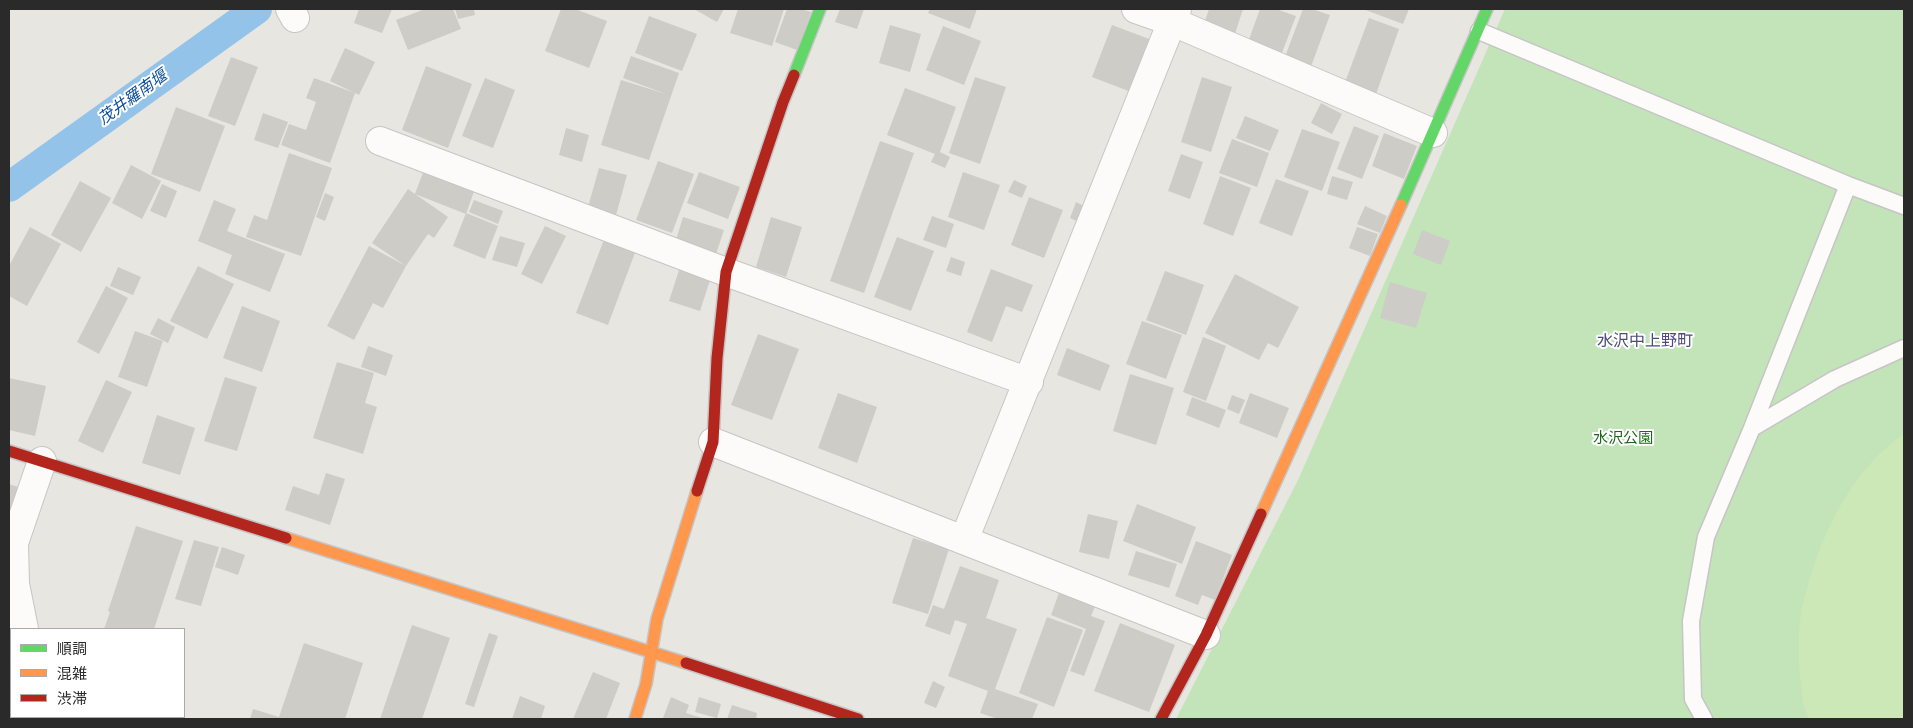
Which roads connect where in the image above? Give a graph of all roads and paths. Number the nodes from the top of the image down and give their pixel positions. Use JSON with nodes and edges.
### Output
{"nodes":[{"id":1,"x":820,"y":9,"type":"edge"},
{"id":2,"x":1136,"y":9,"type":"edge"},
{"id":3,"x":1487,"y":9,"type":"edge"},
{"id":4,"x":1175,"y":15,"type":"edge"},
{"id":5,"x":1479,"y":30,"type":"junction"},
{"id":6,"x":1433,"y":133,"type":"junction"},
{"id":7,"x":380,"y":142,"type":"dead end"},
{"id":8,"x":1848,"y":185,"type":"junction"},
{"id":9,"x":1904,"y":206,"type":"edge"},
{"id":10,"x":726,"y":272,"type":"junction"},
{"id":11,"x":1904,"y":348,"type":"edge"},
{"id":12,"x":1029,"y":382,"type":"junction"},
{"id":13,"x":1752,"y":428,"type":"junction"},
{"id":14,"x":713,"y":442,"type":"junction"},
{"id":15,"x":9,"y":451,"type":"edge"},
{"id":16,"x":42,"y":461,"type":"junction"},
{"id":17,"x":964,"y":540,"type":"junction"},
{"id":18,"x":24,"y":628,"type":"edge"},
{"id":19,"x":1206,"y":636,"type":"junction"},
{"id":20,"x":652,"y":652,"type":"junction"},
{"id":21,"x":635,"y":719,"type":"edge"},
{"id":22,"x":858,"y":719,"type":"edge"},
{"id":23,"x":1161,"y":719,"type":"edge"},
{"id":24,"x":1704,"y":719,"type":"edge"}],
"edges":[{"from":1,"to":10,"type":"street"},
{"from":2,"to":4,"type":"street"},
{"from":3,"to":5,"type":"street"},
{"from":4,"to":6,"type":"street"},
{"from":4,"to":12,"type":"street"},
{"from":5,"to":6,"type":"street"},
{"from":5,"to":8,"type":"lane"},
{"from":6,"to":19,"type":"street"},
{"from":7,"to":10,"type":"street"},
{"from":8,"to":9,"type":"lane"},
{"from":8,"to":13,"type":"lane"},
{"from":10,"to":12,"type":"street"},
{"from":10,"to":14,"type":"street"},
{"from":11,"to":13,"type":"lane"},
{"from":12,"to":17,"type":"street"},
{"from":13,"to":24,"type":"lane"},
{"from":14,"to":17,"type":"street"},
{"from":14,"to":20,"type":"street"},
{"from":15,"to":16,"type":"street"},
{"from":16,"to":18,"type":"street"},
{"from":16,"to":20,"type":"street"},
{"from":17,"to":19,"type":"street"},
{"from":19,"to":23,"type":"street"},
{"from":20,"to":21,"type":"street"},
{"from":20,"to":22,"type":"street"}]}
